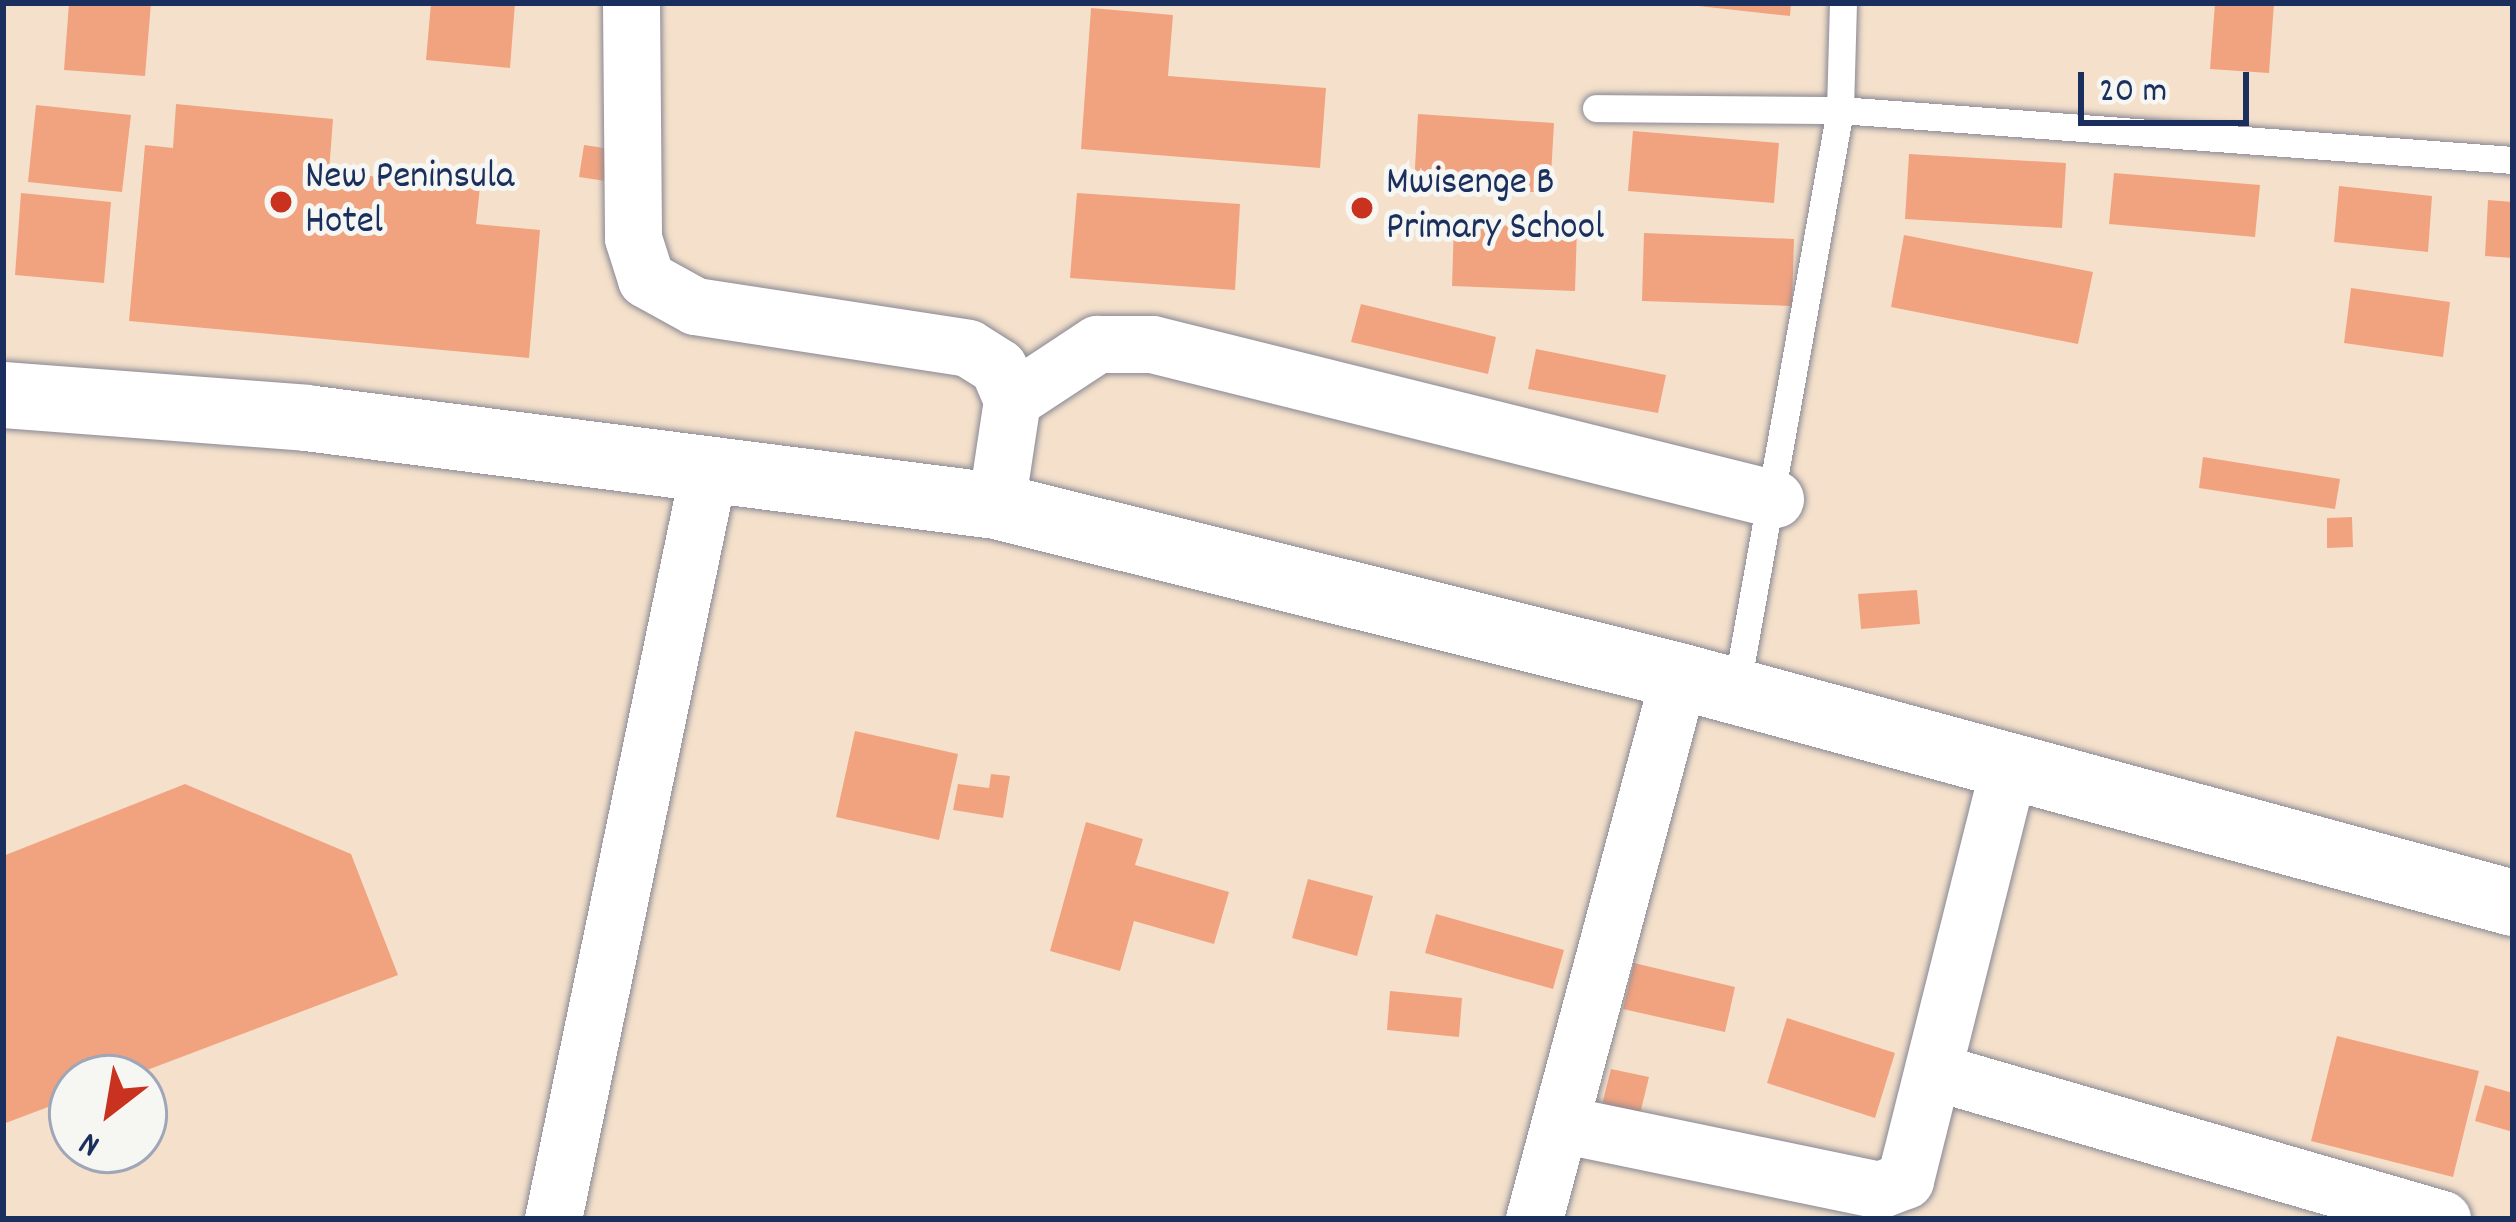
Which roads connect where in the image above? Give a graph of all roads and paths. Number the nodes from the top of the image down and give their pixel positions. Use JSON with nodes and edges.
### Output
{"nodes":[{"id":1,"x":632,"y":3,"type":"edge"},
{"id":2,"x":1843,"y":3,"type":"edge"},
{"id":3,"x":1596,"y":108,"type":"dead end"},
{"id":4,"x":1840,"y":110,"type":"junction"},
{"id":5,"x":2513,"y":160,"type":"edge"},
{"id":6,"x":3,"y":395,"type":"edge"},
{"id":7,"x":1012,"y":400,"type":"junction"},
{"id":8,"x":709,"y":468,"type":"junction"},
{"id":9,"x":1775,"y":499,"type":"junction"},
{"id":10,"x":996,"y":506,"type":"junction"},
{"id":11,"x":1707,"y":684,"type":"junction"},
{"id":12,"x":2009,"y":766,"type":"junction"},
{"id":13,"x":2513,"y":903,"type":"edge"},
{"id":14,"x":1936,"y":1072,"type":"junction"},
{"id":15,"x":1561,"y":1124,"type":"junction"},
{"id":16,"x":553,"y":1219,"type":"edge"},
{"id":17,"x":1534,"y":1219,"type":"edge"},
{"id":18,"x":2442,"y":1219,"type":"edge"}],
"edges":[{"from":1,"to":7,"type":"street"},
{"from":2,"to":4,"type":"lane"},
{"from":3,"to":4,"type":"lane"},
{"from":4,"to":5,"type":"lane"},
{"from":4,"to":9,"type":"lane"},
{"from":6,"to":8,"type":"street"},
{"from":7,"to":9,"type":"street"},
{"from":7,"to":10,"type":"street"},
{"from":8,"to":10,"type":"street"},
{"from":8,"to":16,"type":"street"},
{"from":9,"to":11,"type":"lane"},
{"from":10,"to":11,"type":"street"},
{"from":11,"to":12,"type":"street"},
{"from":11,"to":15,"type":"street"},
{"from":12,"to":13,"type":"street"},
{"from":12,"to":14,"type":"street"},
{"from":14,"to":15,"type":"street"},
{"from":14,"to":18,"type":"street"},
{"from":15,"to":17,"type":"street"}]}
